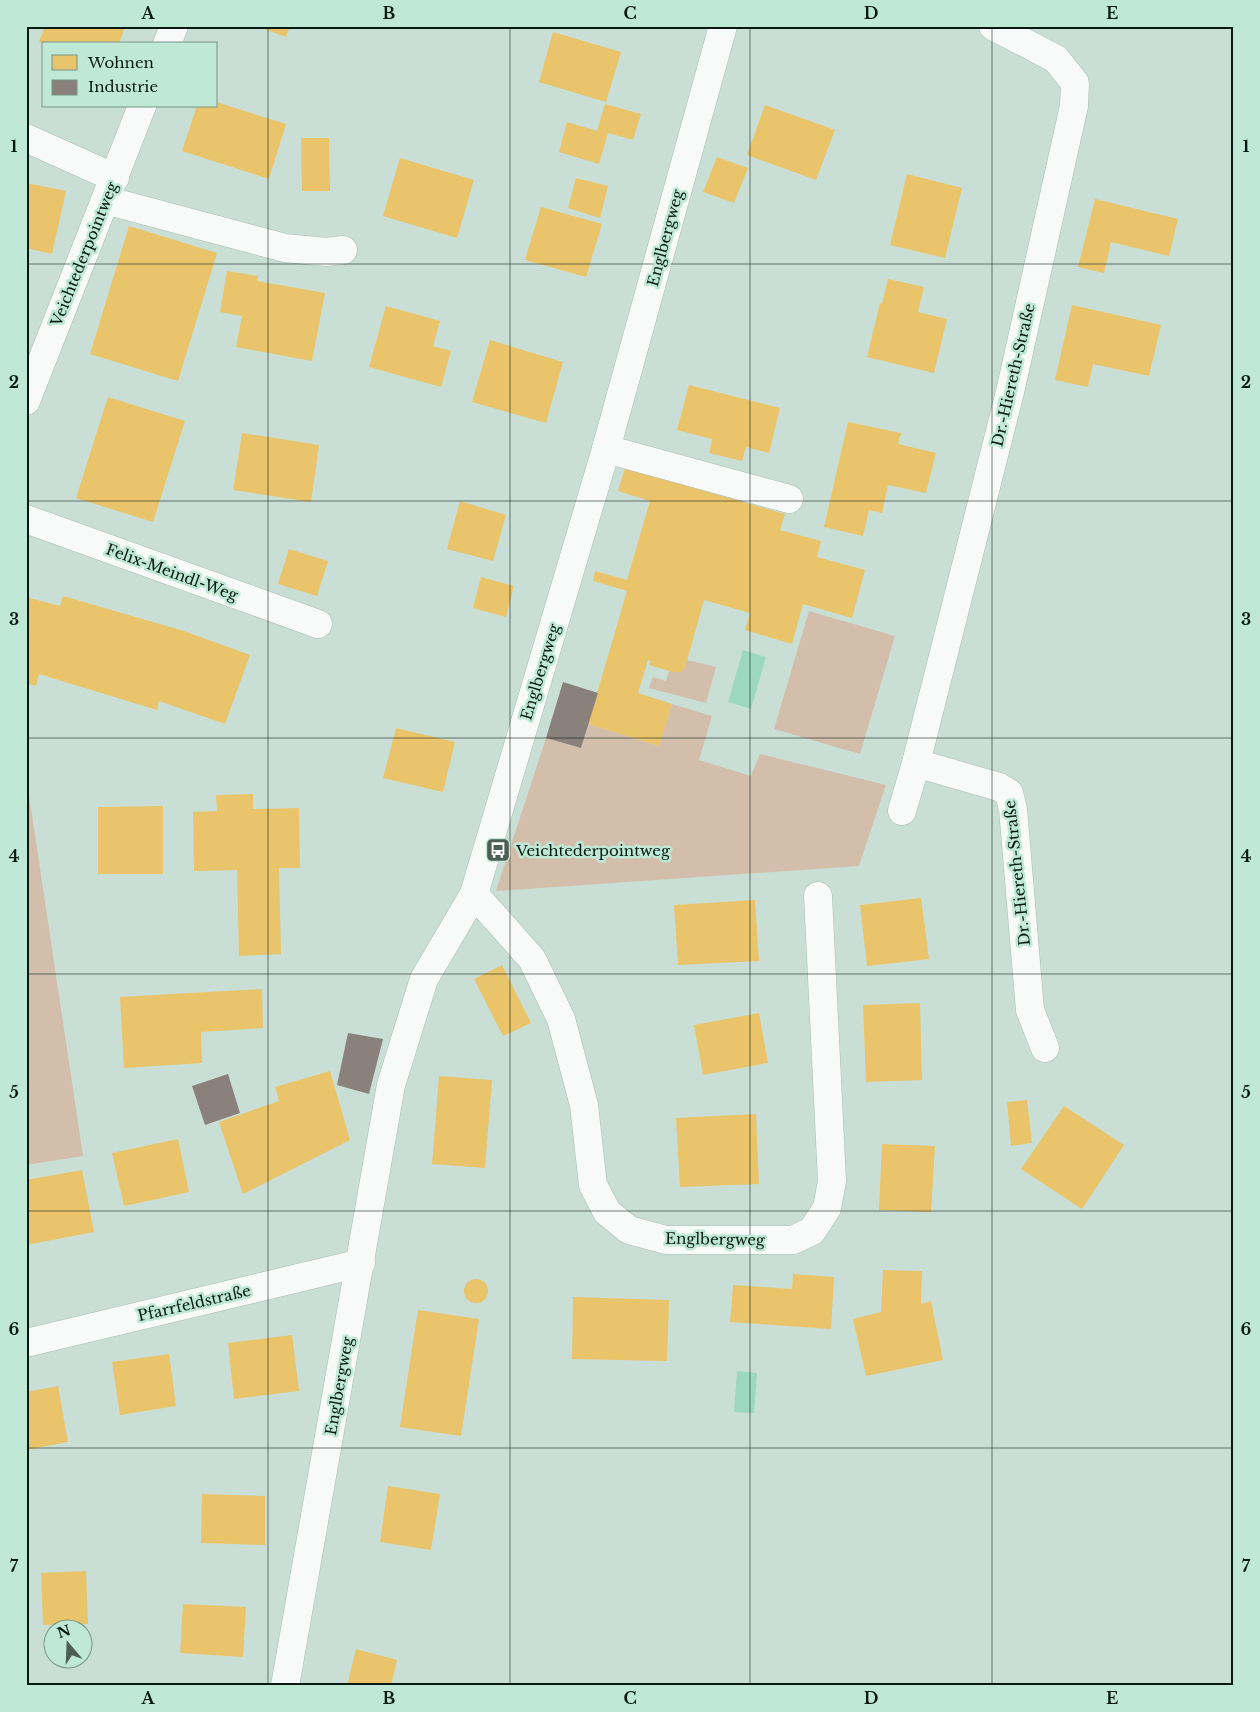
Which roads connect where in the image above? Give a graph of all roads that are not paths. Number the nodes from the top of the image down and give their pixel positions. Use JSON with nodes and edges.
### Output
{"nodes":[{"id":1,"x":174,"y":26,"type":"edge"},
{"id":2,"x":723,"y":26,"type":"edge"},
{"id":3,"x":993,"y":26,"type":"edge"},
{"id":4,"x":168,"y":42,"type":"edge"},
{"id":5,"x":141,"y":108,"type":"edge"},
{"id":6,"x":26,"y":138,"type":"edge"},
{"id":7,"x":110,"y":189,"type":"junction"},
{"id":8,"x":343,"y":250,"type":"dead end"},
{"id":9,"x":26,"y":401,"type":"edge"},
{"id":10,"x":606,"y":449,"type":"junction"},
{"id":11,"x":790,"y":499,"type":"dead end"},
{"id":12,"x":26,"y":519,"type":"edge"},
{"id":13,"x":318,"y":624,"type":"dead end"},
{"id":14,"x":916,"y":764,"type":"junction"},
{"id":15,"x":902,"y":810,"type":"dead end"},
{"id":16,"x":474,"y":894,"type":"junction"},
{"id":17,"x":818,"y":896,"type":"dead end"},
{"id":18,"x":1045,"y":1048,"type":"dead end"},
{"id":19,"x":361,"y":1263,"type":"junction"},
{"id":20,"x":26,"y":1343,"type":"edge"},
{"id":21,"x":285,"y":1686,"type":"edge"}],
"edges":[{"from":1,"to":4,"type":"street"},
{"from":2,"to":10,"type":"street","name":"Englbergweg"},
{"from":3,"to":14,"type":"street","name":"Dr.-Hiereth-Straße"},
{"from":5,"to":7,"type":"street","name":"Veichtederpointweg"},
{"from":6,"to":7,"type":"street"},
{"from":7,"to":8,"type":"street"},
{"from":7,"to":9,"type":"street","name":"Veichtederpointweg"},
{"from":10,"to":11,"type":"street"},
{"from":10,"to":16,"type":"street","name":"Englbergweg"},
{"from":12,"to":13,"type":"street","name":"Felix-Meindl-Weg"},
{"from":14,"to":15,"type":"street","name":"Dr.-Hiereth-Straße"},
{"from":14,"to":18,"type":"street","name":"Dr.-Hiereth-Straße"},
{"from":16,"to":17,"type":"street","name":"Englbergweg"},
{"from":16,"to":19,"type":"street","name":"Englbergweg"},
{"from":19,"to":20,"type":"street","name":"Pfarrfeldstraße"},
{"from":19,"to":21,"type":"street","name":"Englbergweg"}]}
